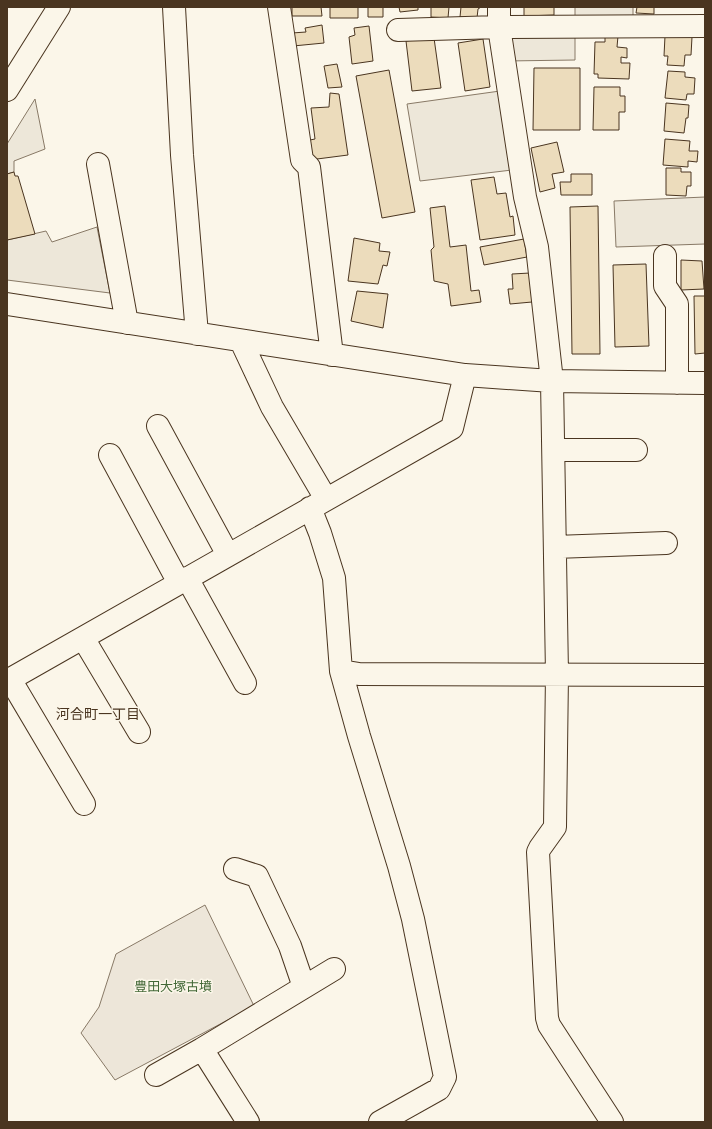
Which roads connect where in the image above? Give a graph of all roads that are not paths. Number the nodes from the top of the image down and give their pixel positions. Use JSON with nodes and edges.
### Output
{"nodes":[{"id":1,"x":59,"y":7,"type":"edge"},
{"id":2,"x":174,"y":7,"type":"edge"},
{"id":3,"x":279,"y":7,"type":"edge"},
{"id":4,"x":499,"y":17,"type":"edge"},
{"id":5,"x":705,"y":26,"type":"edge"},
{"id":6,"x":398,"y":30,"type":"dead end"},
{"id":7,"x":7,"y":90,"type":"edge"},
{"id":8,"x":98,"y":164,"type":"dead end"},
{"id":9,"x":665,"y":256,"type":"dead end"},
{"id":10,"x":7,"y":304,"type":"edge"},
{"id":11,"x":127,"y":323,"type":"junction"},
{"id":12,"x":197,"y":334,"type":"junction"},
{"id":13,"x":241,"y":341,"type":"junction"},
{"id":14,"x":332,"y":354,"type":"junction"},
{"id":15,"x":465,"y":375,"type":"junction"},
{"id":16,"x":552,"y":381,"type":"junction"},
{"id":17,"x":676,"y":383,"type":"junction"},
{"id":18,"x":705,"y":383,"type":"edge"},
{"id":19,"x":158,"y":426,"type":"dead end"},
{"id":20,"x":554,"y":450,"type":"junction"},
{"id":21,"x":636,"y":450,"type":"dead end"},
{"id":22,"x":110,"y":455,"type":"dead end"},
{"id":23,"x":318,"y":503,"type":"junction"},
{"id":24,"x":666,"y":543,"type":"dead end"},
{"id":25,"x":555,"y":546,"type":"junction"},
{"id":26,"x":228,"y":555,"type":"junction"},
{"id":27,"x":183,"y":581,"type":"junction"},
{"id":28,"x":83,"y":638,"type":"junction"},
{"id":29,"x":341,"y":672,"type":"junction"},
{"id":30,"x":557,"y":674,"type":"junction"},
{"id":31,"x":705,"y":675,"type":"edge"},
{"id":32,"x":9,"y":680,"type":"edge"},
{"id":33,"x":245,"y":683,"type":"dead end"},
{"id":34,"x":139,"y":732,"type":"dead end"},
{"id":35,"x":84,"y":804,"type":"dead end"},
{"id":36,"x":235,"y":869,"type":"dead end"},
{"id":37,"x":334,"y":968,"type":"dead end"},
{"id":38,"x":304,"y":987,"type":"junction"},
{"id":39,"x":202,"y":1049,"type":"junction"},
{"id":40,"x":156,"y":1075,"type":"dead end"},
{"id":41,"x":248,"y":1122,"type":"edge"},
{"id":42,"x":380,"y":1122,"type":"edge"},
{"id":43,"x":612,"y":1122,"type":"edge"}],
"edges":[{"from":1,"to":7,"type":"street"},
{"from":2,"to":12,"type":"street"},
{"from":3,"to":14,"type":"street"},
{"from":4,"to":5,"type":"street"},
{"from":4,"to":6,"type":"street"},
{"from":4,"to":16,"type":"street"},
{"from":8,"to":11,"type":"street"},
{"from":9,"to":17,"type":"street"},
{"from":10,"to":11,"type":"street"},
{"from":11,"to":12,"type":"street"},
{"from":12,"to":13,"type":"street"},
{"from":13,"to":14,"type":"street"},
{"from":13,"to":23,"type":"street"},
{"from":14,"to":15,"type":"street"},
{"from":15,"to":16,"type":"street"},
{"from":15,"to":23,"type":"street"},
{"from":16,"to":17,"type":"street"},
{"from":16,"to":20,"type":"street"},
{"from":17,"to":18,"type":"street"},
{"from":19,"to":26,"type":"street"},
{"from":20,"to":21,"type":"street"},
{"from":20,"to":25,"type":"street"},
{"from":22,"to":27,"type":"street"},
{"from":23,"to":26,"type":"street"},
{"from":23,"to":29,"type":"street"},
{"from":24,"to":25,"type":"street"},
{"from":25,"to":30,"type":"street"},
{"from":26,"to":27,"type":"street"},
{"from":27,"to":28,"type":"street"},
{"from":27,"to":33,"type":"street"},
{"from":28,"to":32,"type":"street"},
{"from":28,"to":34,"type":"street"},
{"from":29,"to":30,"type":"street"},
{"from":29,"to":42,"type":"street"},
{"from":30,"to":31,"type":"street"},
{"from":30,"to":43,"type":"street"},
{"from":32,"to":35,"type":"street"},
{"from":36,"to":38,"type":"street"},
{"from":37,"to":38,"type":"street"},
{"from":38,"to":39,"type":"street"},
{"from":39,"to":40,"type":"street"},
{"from":39,"to":41,"type":"street"}]}
